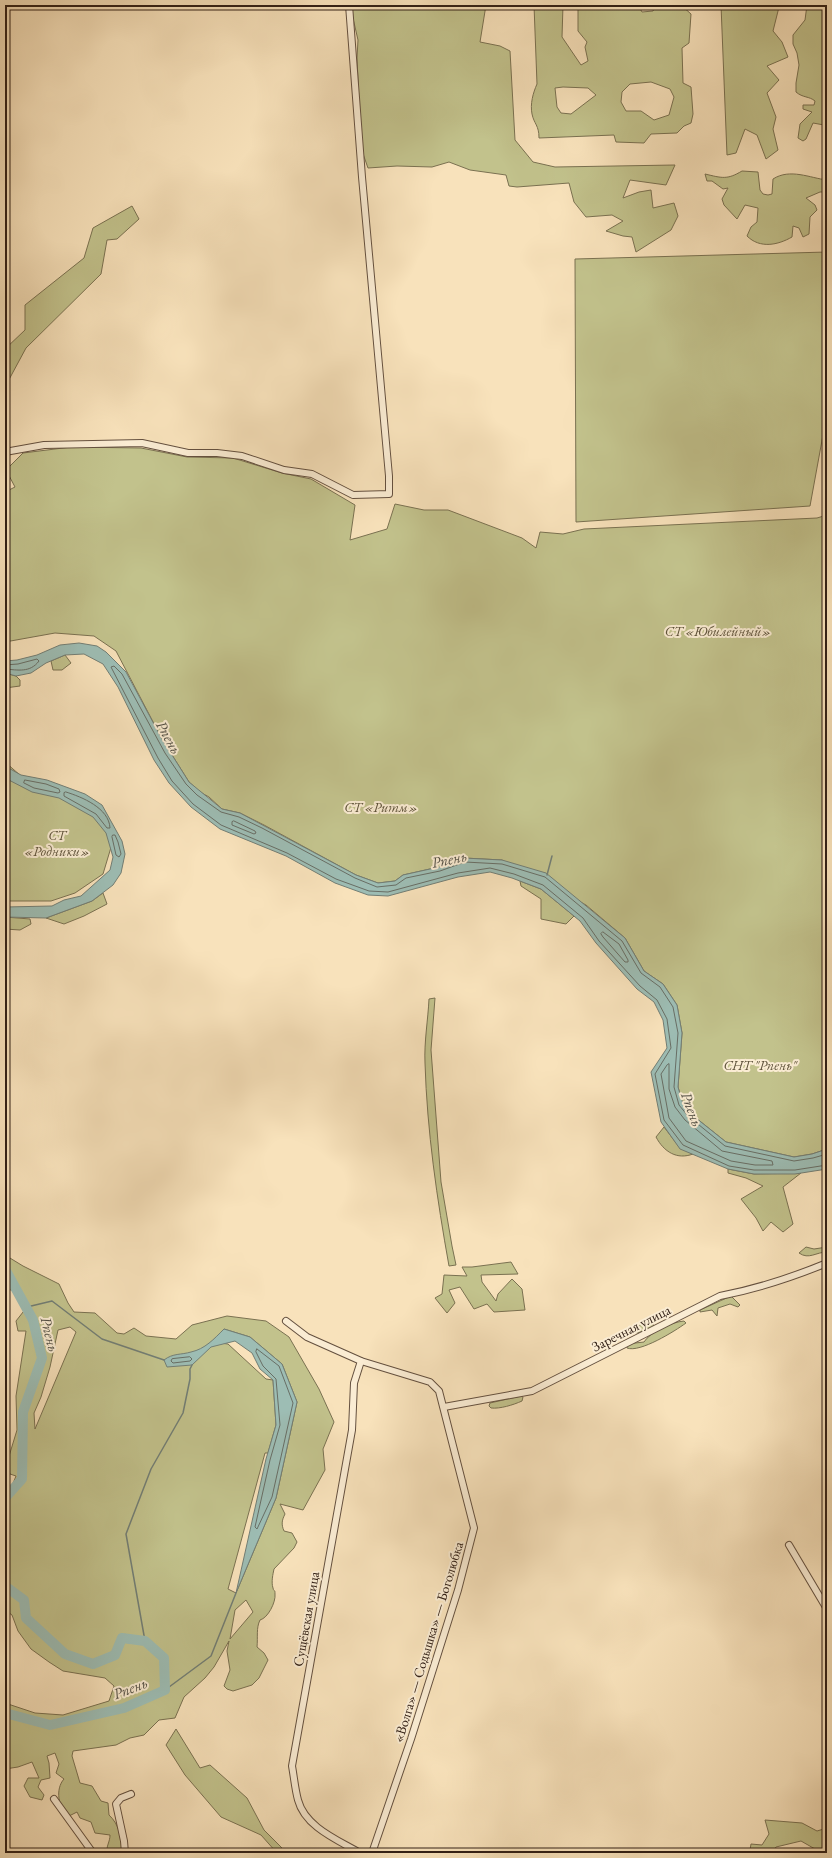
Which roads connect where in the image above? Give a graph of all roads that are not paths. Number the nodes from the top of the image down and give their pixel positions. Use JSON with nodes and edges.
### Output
{"nodes":[{"id":1,"x":349,"y":5,"type":"edge"},
{"id":2,"x":5,"y":452,"type":"edge"},
{"id":3,"x":827,"y":1263,"type":"edge"},
{"id":4,"x":286,"y":1321,"type":"dead end"},
{"id":5,"x":361,"y":1361,"type":"junction"},
{"id":6,"x":444,"y":1407,"type":"junction"},
{"id":7,"x":789,"y":1545,"type":"dead end"},
{"id":8,"x":827,"y":1609,"type":"edge"},
{"id":9,"x":131,"y":1794,"type":"dead end"},
{"id":10,"x":54,"y":1799,"type":"dead end"},
{"id":11,"x":93,"y":1853,"type":"edge"},
{"id":12,"x":125,"y":1853,"type":"edge"},
{"id":13,"x":360,"y":1853,"type":"edge"},
{"id":14,"x":372,"y":1853,"type":"edge"}],
"edges":[{"from":1,"to":2,"type":"street"},
{"from":3,"to":6,"type":"street","name":"Заречная улица"},
{"from":4,"to":5,"type":"street","name":"«Волга» — Содышка» — Боголюбка"},
{"from":5,"to":6,"type":"street","name":"«Волга» — Содышка» — Боголюбка"},
{"from":5,"to":13,"type":"street","name":"Сущёвская улица"},
{"from":6,"to":14,"type":"street","name":"«Волга» — Содышка» — Боголюбка"},
{"from":7,"to":8,"type":"street"},
{"from":9,"to":12,"type":"street"},
{"from":10,"to":11,"type":"street"}]}
